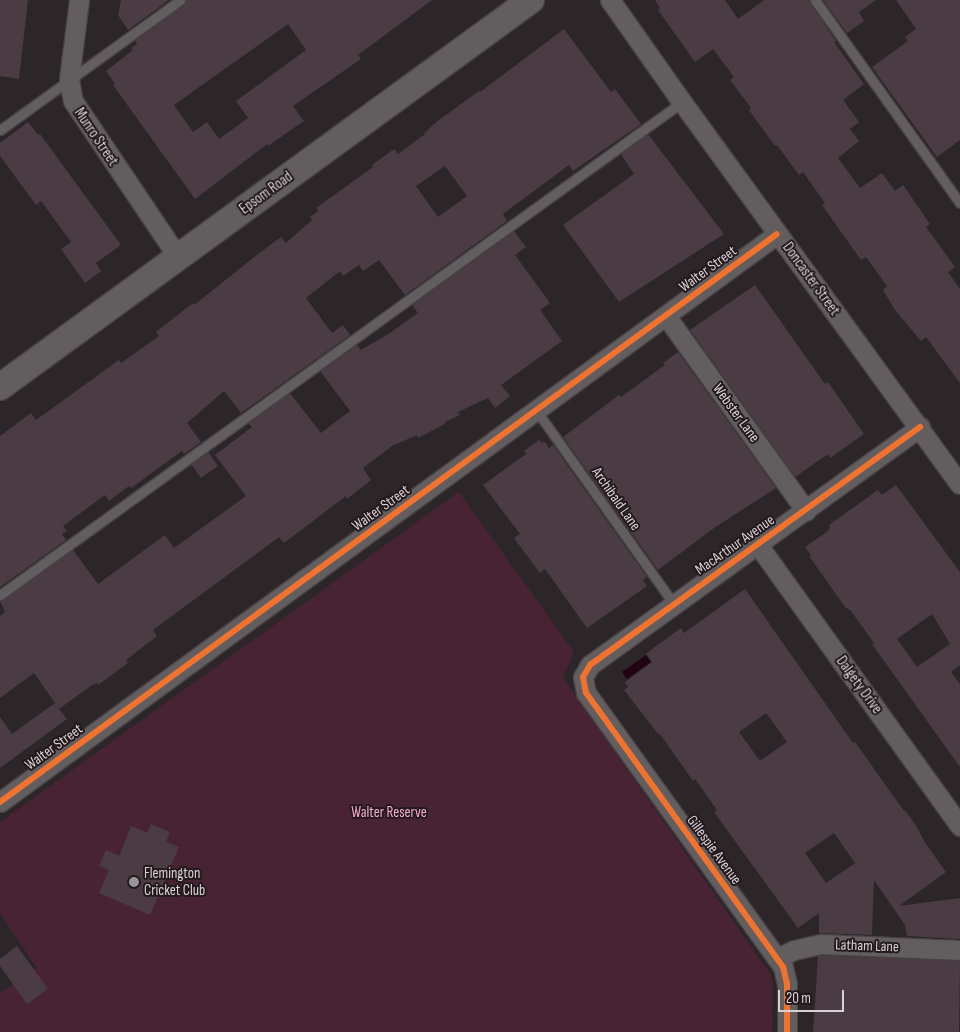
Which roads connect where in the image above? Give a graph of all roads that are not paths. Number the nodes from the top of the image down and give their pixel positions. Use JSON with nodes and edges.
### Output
{"nodes":[{"id":1,"x":80,"y":0,"type":"edge"},
{"id":2,"x":180,"y":0,"type":"edge"},
{"id":3,"x":531,"y":0,"type":"edge"},
{"id":4,"x":610,"y":0,"type":"edge"},
{"id":5,"x":815,"y":0,"type":"edge"},
{"id":6,"x":69,"y":79,"type":"junction"},
{"id":7,"x":682,"y":102,"type":"junction"},
{"id":8,"x":0,"y":130,"type":"edge"},
{"id":9,"x":960,"y":202,"type":"edge"},
{"id":10,"x":777,"y":234,"type":"junction"},
{"id":11,"x":178,"y":257,"type":"junction"},
{"id":12,"x":666,"y":316,"type":"junction"},
{"id":13,"x":0,"y":387,"type":"edge"},
{"id":14,"x":536,"y":410,"type":"junction"},
{"id":15,"x":920,"y":427,"type":"junction"},
{"id":16,"x":960,"y":484,"type":"edge"},
{"id":17,"x":806,"y":511,"type":"junction"},
{"id":18,"x":758,"y":544,"type":"junction"},
{"id":19,"x":0,"y":595,"type":"edge"},
{"id":20,"x":674,"y":604,"type":"junction"},
{"id":21,"x":586,"y":693,"type":"joint"},
{"id":22,"x":0,"y":802,"type":"edge"},
{"id":23,"x":960,"y":826,"type":"edge"},
{"id":24,"x":960,"y":950,"type":"edge"},
{"id":25,"x":777,"y":958,"type":"junction"},
{"id":26,"x":787,"y":1032,"type":"edge"}],
"edges":[{"from":1,"to":6,"type":"street","name":"Munro Street"},
{"from":2,"to":6,"type":"lane"},
{"from":3,"to":11,"type":"main road","name":"Epsom Road"},
{"from":4,"to":7,"type":"street","name":"Doncaster Street"},
{"from":5,"to":9,"type":"lane"},
{"from":6,"to":8,"type":"lane"},
{"from":6,"to":11,"type":"street","name":"Munro Street"},
{"from":7,"to":10,"type":"street","name":"Doncaster Street"},
{"from":7,"to":19,"type":"lane"},
{"from":10,"to":12,"type":"street","name":"Walter Street"},
{"from":10,"to":15,"type":"street","name":"Doncaster Street"},
{"from":11,"to":13,"type":"main road","name":"Epsom Road"},
{"from":12,"to":14,"type":"street","name":"Walter Street"},
{"from":12,"to":17,"type":"street","name":"Webster Lane"},
{"from":14,"to":20,"type":"lane","name":"Archibald Lane"},
{"from":14,"to":22,"type":"street","name":"Walter Street"},
{"from":15,"to":16,"type":"street","name":"Doncaster Street"},
{"from":15,"to":17,"type":"street","name":"MacArthur Avenue"},
{"from":17,"to":18,"type":"street","name":"MacArthur Avenue"},
{"from":18,"to":20,"type":"street","name":"MacArthur Avenue"},
{"from":18,"to":23,"type":"street","name":"Dalgety Drive"},
{"from":20,"to":21,"type":"street","name":"MacArthur Avenue"},
{"from":21,"to":25,"type":"street","name":"Gillespie Avenue"},
{"from":24,"to":25,"type":"street","name":"Latham Lane"},
{"from":25,"to":26,"type":"street","name":"Gillespie Avenue"}]}
